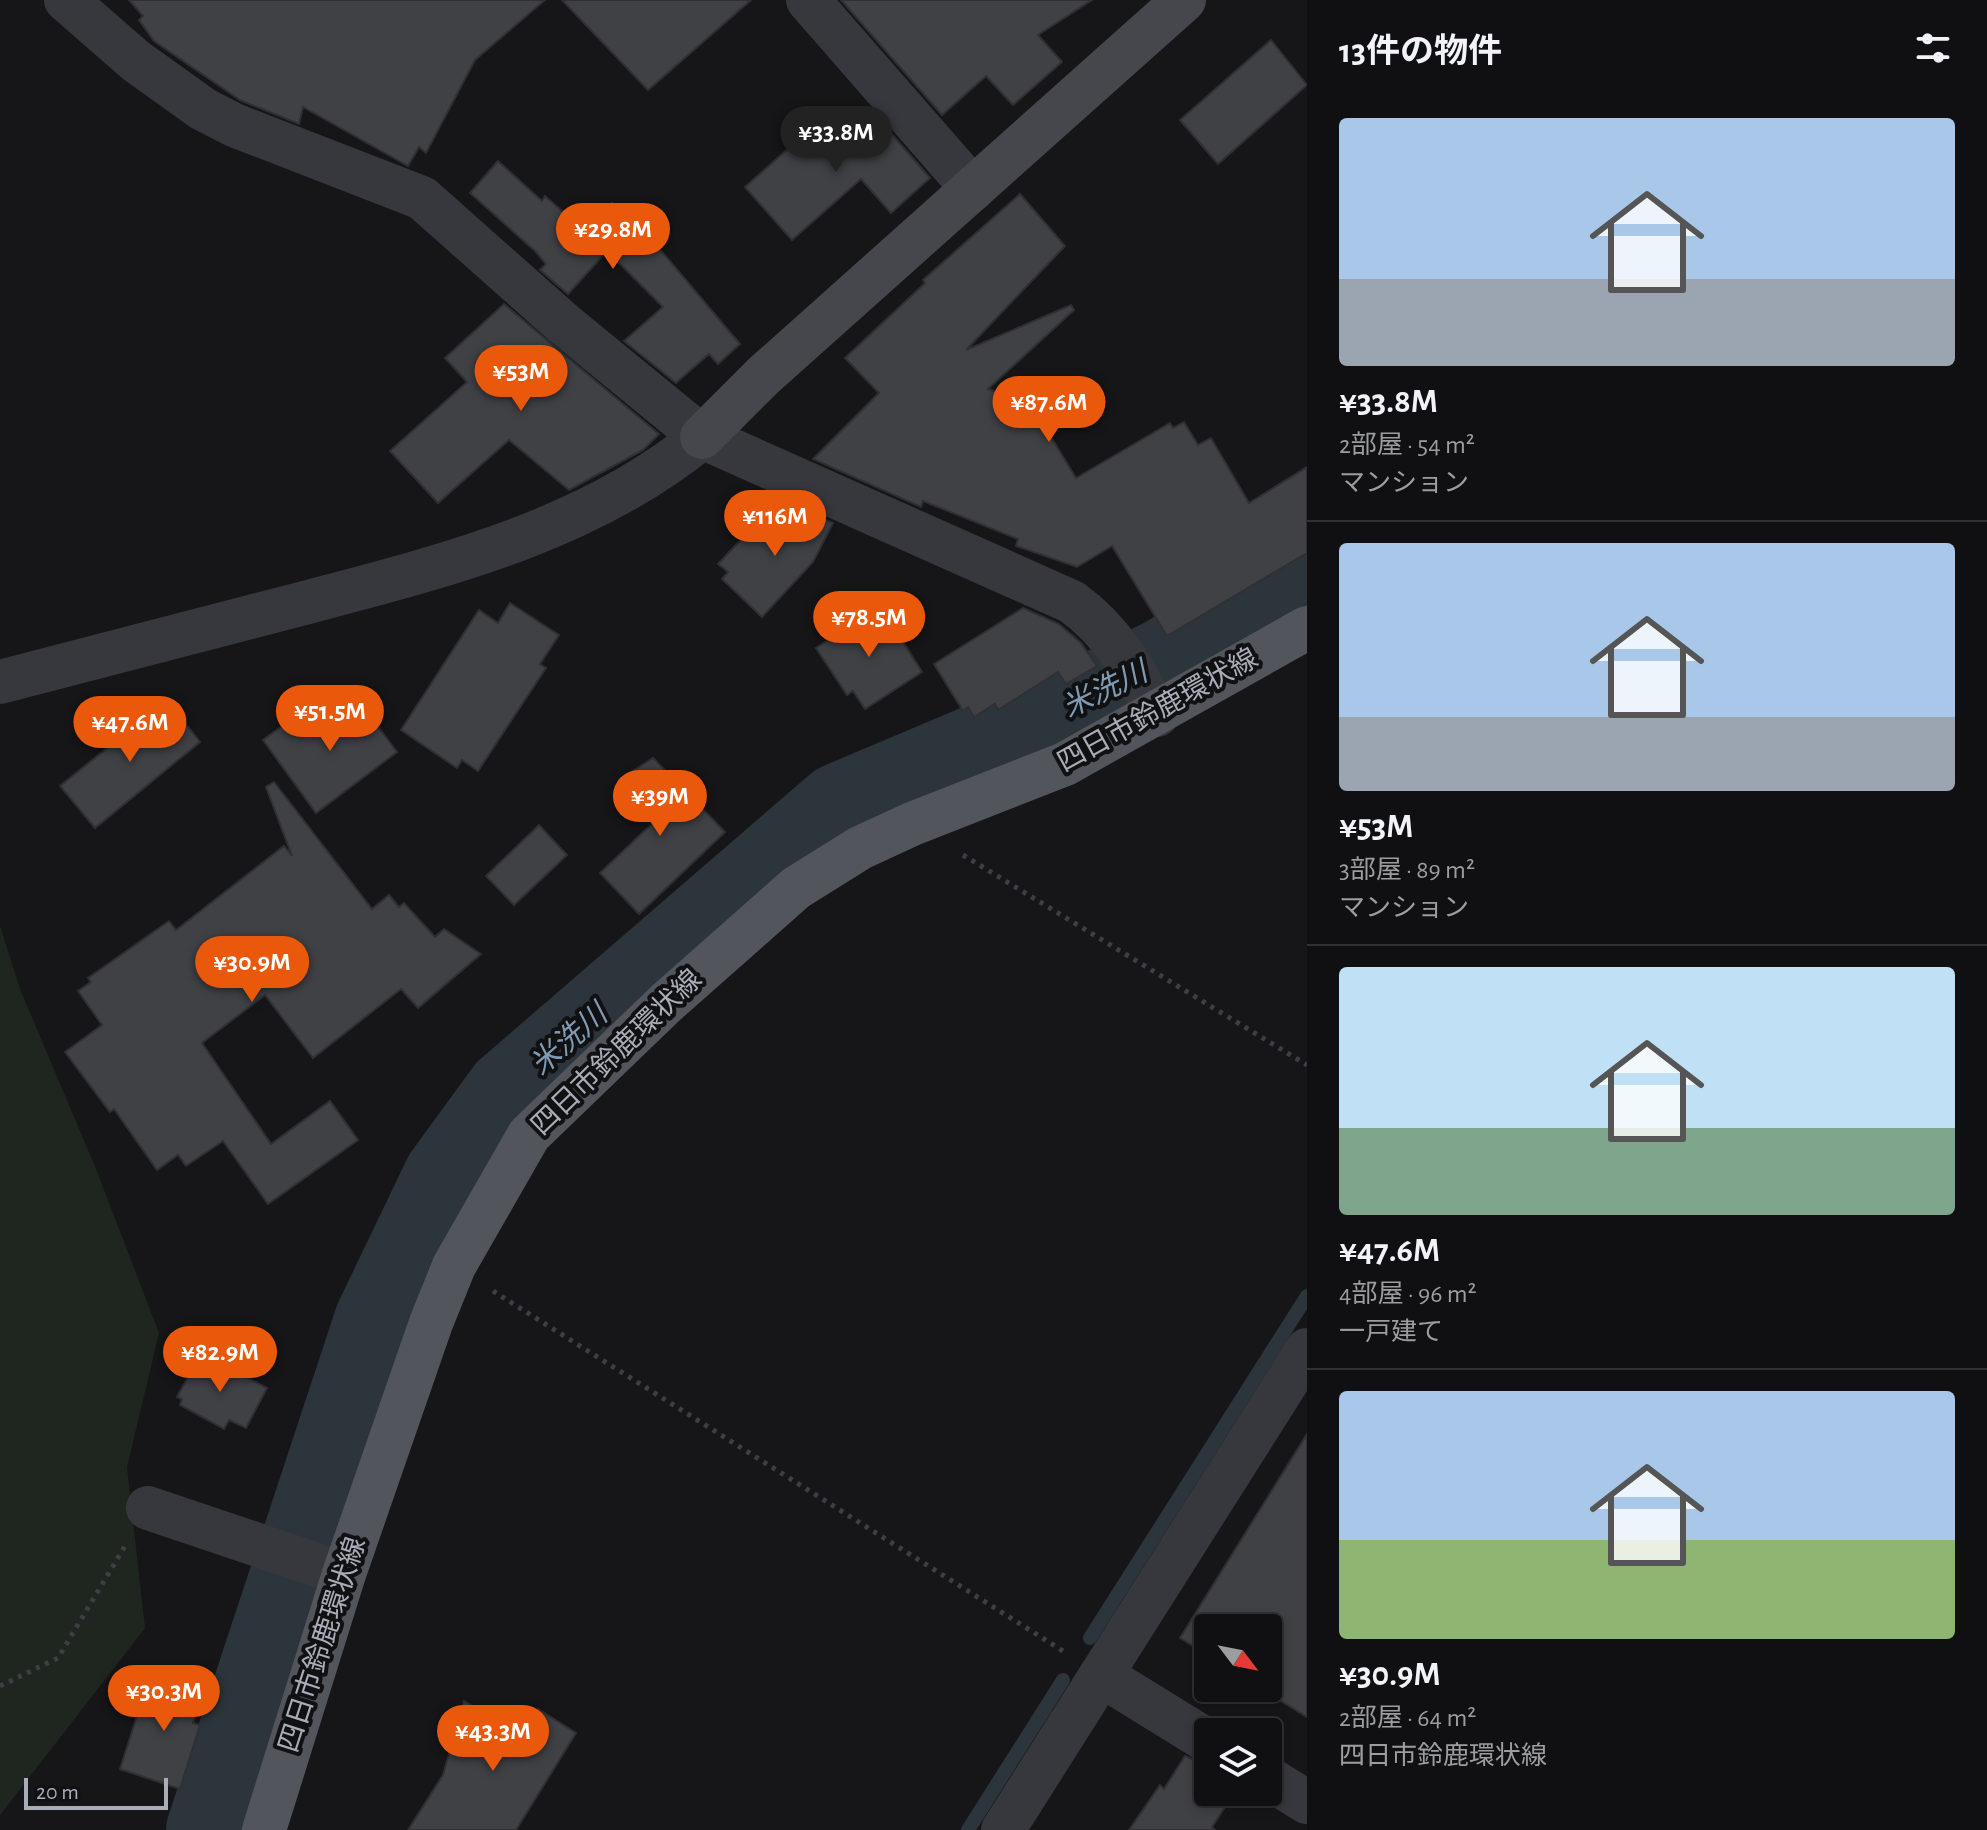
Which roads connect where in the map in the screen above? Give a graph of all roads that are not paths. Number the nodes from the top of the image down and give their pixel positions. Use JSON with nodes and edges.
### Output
{"nodes":[{"id":1,"x":66,"y":0,"type":"edge"},
{"id":2,"x":808,"y":0,"type":"edge"},
{"id":3,"x":1184,"y":0,"type":"edge"},
{"id":4,"x":973,"y":189,"type":"junction"},
{"id":5,"x":702,"y":437,"type":"junction"},
{"id":6,"x":1307,"y":628,"type":"edge"},
{"id":7,"x":0,"y":682,"type":"edge"},
{"id":8,"x":1153,"y":706,"type":"junction"},
{"id":9,"x":1307,"y":1350,"type":"edge"},
{"id":10,"x":148,"y":1508,"type":"road end"},
{"id":11,"x":326,"y":1568,"type":"junction"},
{"id":12,"x":1101,"y":1675,"type":"junction"},
{"id":13,"x":1194,"y":1732,"type":"edge"},
{"id":14,"x":1282,"y":1787,"type":"edge"},
{"id":15,"x":1307,"y":1802,"type":"edge"},
{"id":16,"x":264,"y":1830,"type":"edge"},
{"id":17,"x":1003,"y":1830,"type":"edge"}],
"edges":[{"from":1,"to":5,"type":"street"},
{"from":2,"to":4,"type":"street"},
{"from":3,"to":4,"type":"street"},
{"from":4,"to":5,"type":"street"},
{"from":5,"to":7,"type":"street"},
{"from":5,"to":8,"type":"street"},
{"from":6,"to":8,"type":"main road","name":"四日市鈴鹿環状線"},
{"from":8,"to":11,"type":"main road","name":"四日市鈴鹿環状線"},
{"from":9,"to":12,"type":"street"},
{"from":10,"to":11,"type":"street"},
{"from":11,"to":16,"type":"main road","name":"四日市鈴鹿環状線"},
{"from":12,"to":13,"type":"street"},
{"from":12,"to":17,"type":"street"},
{"from":14,"to":15,"type":"street"}]}
